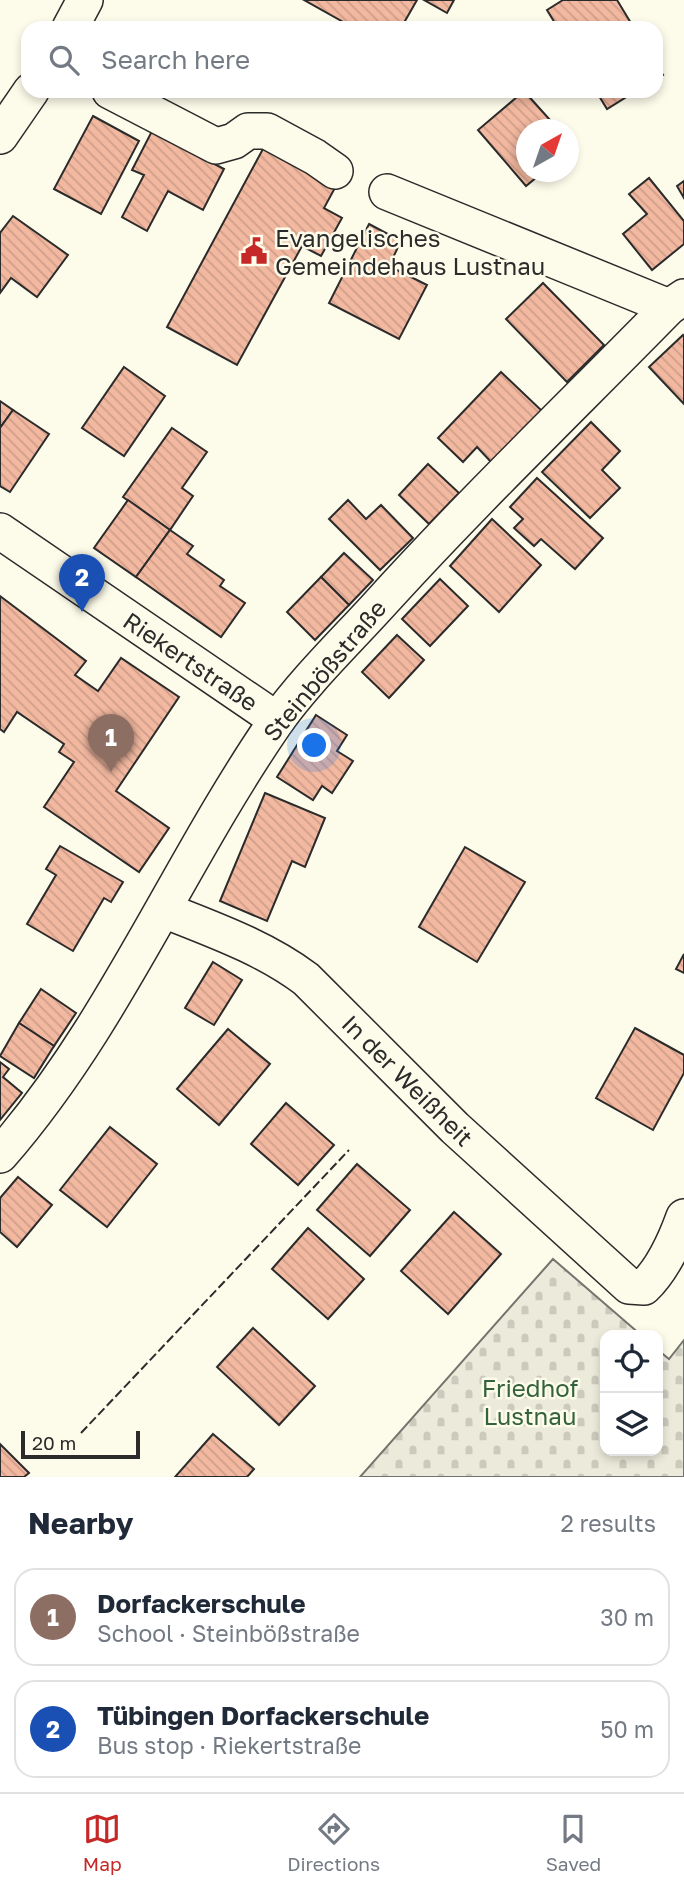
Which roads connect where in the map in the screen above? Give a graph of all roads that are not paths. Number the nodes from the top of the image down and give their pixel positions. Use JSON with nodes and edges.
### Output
{"nodes":[{"id":1,"x":85,"y":0,"type":"edge"},
{"id":2,"x":73,"y":21,"type":"edge"},
{"id":3,"x":26,"y":98,"type":"edge"},
{"id":4,"x":123,"y":98,"type":"edge"},
{"id":5,"x":0,"y":136,"type":"edge"},
{"id":6,"x":335,"y":171,"type":"dead end"},
{"id":7,"x":387,"y":192,"type":"dead end"},
{"id":8,"x":677,"y":302,"type":"edge"},
{"id":9,"x":0,"y":531,"type":"edge"},
{"id":10,"x":277,"y":720,"type":"junction"},
{"id":11,"x":164,"y":910,"type":"junction"},
{"id":12,"x":0,"y":1155,"type":"edge"},
{"id":13,"x":684,"y":1217,"type":"edge"}],
"edges":[{"from":1,"to":2,"type":"street"},
{"from":3,"to":5,"type":"street"},
{"from":4,"to":6,"type":"street"},
{"from":7,"to":8,"type":"street","name":"Steinbößstraße"},
{"from":8,"to":10,"type":"street","name":"Steinbößstraße"},
{"from":9,"to":10,"type":"street","name":"Riekertstraße"},
{"from":10,"to":11,"type":"street","name":"Steinbößstraße"},
{"from":11,"to":12,"type":"street","name":"Steinbößstraße"},
{"from":11,"to":13,"type":"street","name":"In der Weißheit"}]}
